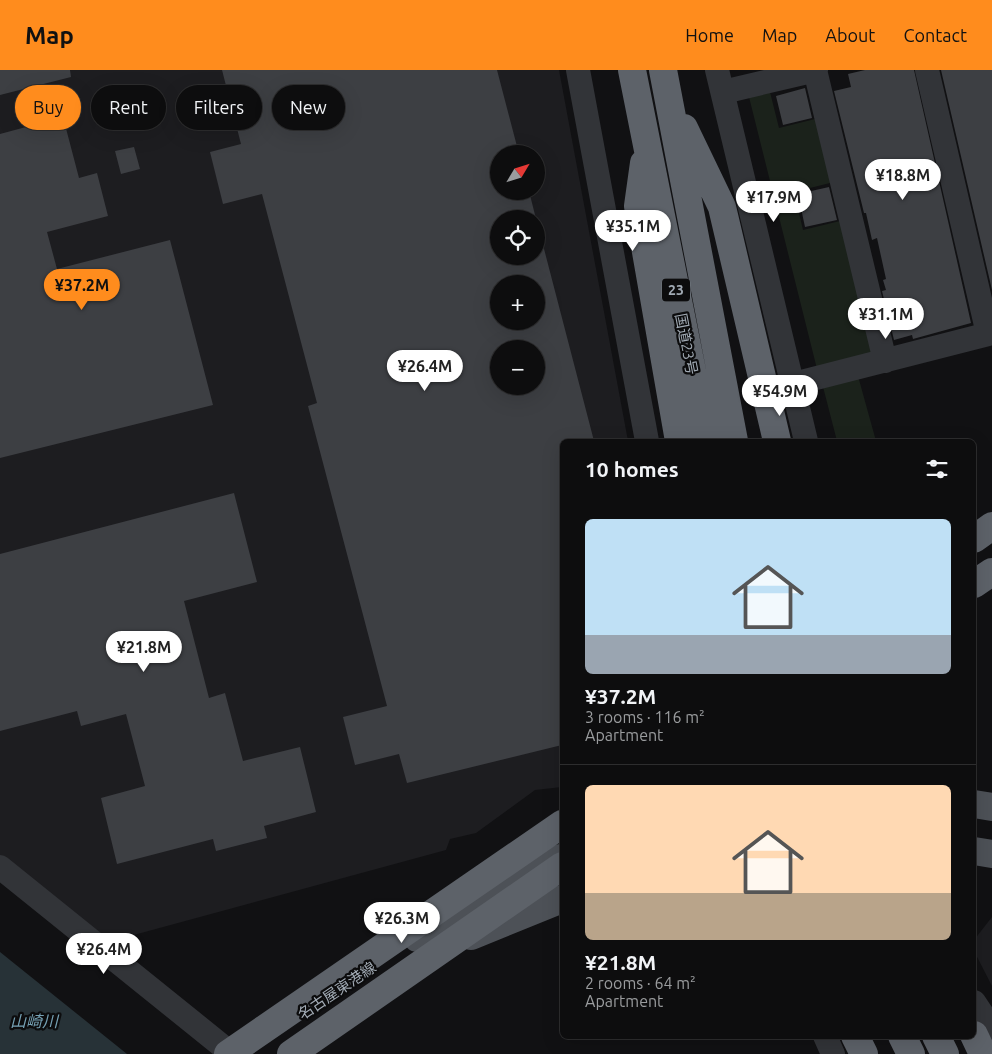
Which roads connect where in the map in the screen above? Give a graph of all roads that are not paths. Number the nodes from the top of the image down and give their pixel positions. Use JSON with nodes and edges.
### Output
{"nodes":[{"id":1,"x":578,"y":70,"type":"edge"},
{"id":2,"x":632,"y":70,"type":"edge"},
{"id":3,"x":815,"y":70,"type":"edge"},
{"id":4,"x":927,"y":70,"type":"edge"},
{"id":5,"x":720,"y":81,"type":"edge"},
{"id":6,"x":666,"y":83,"type":"edge"},
{"id":7,"x":647,"y":139,"type":"junction"},
{"id":8,"x":990,"y":333,"type":"edge"},
{"id":9,"x":885,"y":361,"type":"junction"},
{"id":10,"x":793,"y":384,"type":"junction"},
{"id":11,"x":647,"y":439,"type":"edge"},
{"id":12,"x":679,"y":439,"type":"edge"},
{"id":13,"x":706,"y":439,"type":"edge"},
{"id":14,"x":734,"y":439,"type":"edge"},
{"id":15,"x":777,"y":439,"type":"edge"},
{"id":16,"x":806,"y":439,"type":"edge"},
{"id":17,"x":992,"y":526,"type":"edge"},
{"id":18,"x":976,"y":538,"type":"edge"},
{"id":19,"x":992,"y":572,"type":"edge"},
{"id":20,"x":976,"y":583,"type":"edge"},
{"id":21,"x":976,"y":804,"type":"edge"},
{"id":22,"x":992,"y":807,"type":"edge"},
{"id":23,"x":560,"y":825,"type":"edge"},
{"id":24,"x":976,"y":851,"type":"edge"},
{"id":25,"x":992,"y":854,"type":"edge"},
{"id":26,"x":560,"y":858,"type":"edge"},
{"id":27,"x":0,"y":867,"type":"edge"},
{"id":28,"x":560,"y":867,"type":"edge"},
{"id":29,"x":560,"y":900,"type":"edge"},
{"id":30,"x":976,"y":1005,"type":"edge"},
{"id":31,"x":992,"y":1029,"type":"edge"},
{"id":32,"x":826,"y":1039,"type":"edge"},
{"id":33,"x":856,"y":1039,"type":"edge"},
{"id":34,"x":904,"y":1039,"type":"edge"},
{"id":35,"x":938,"y":1039,"type":"edge"},
{"id":36,"x":976,"y":1039,"type":"edge"},
{"id":37,"x":228,"y":1054,"type":"edge"},
{"id":38,"x":232,"y":1054,"type":"edge"},
{"id":39,"x":244,"y":1054,"type":"edge"},
{"id":40,"x":276,"y":1054,"type":"edge"},
{"id":41,"x":291,"y":1054,"type":"edge"},
{"id":42,"x":833,"y":1054,"type":"edge"},
{"id":43,"x":864,"y":1054,"type":"edge"},
{"id":44,"x":911,"y":1054,"type":"edge"},
{"id":45,"x":945,"y":1054,"type":"edge"},
{"id":46,"x":984,"y":1054,"type":"edge"}],
"edges":[{"from":1,"to":11,"type":"street"},
{"from":2,"to":7,"type":"highway","name":"国道23号","number":"23"},
{"from":3,"to":5,"type":"street"},
{"from":3,"to":9,"type":"street"},
{"from":4,"to":8,"type":"street"},
{"from":5,"to":10,"type":"street"},
{"from":6,"to":14,"type":"highway","name":"国道23号","number":"23"},
{"from":6,"to":15,"type":"highway"},
{"from":7,"to":12,"type":"highway"},
{"from":7,"to":13,"type":"highway","name":"国道23号","number":"23"},
{"from":8,"to":9,"type":"street"},
{"from":9,"to":10,"type":"street"},
{"from":10,"to":16,"type":"street"},
{"from":17,"to":18,"type":"highway"},
{"from":19,"to":20,"type":"highway"},
{"from":21,"to":22,"type":"main road"},
{"from":23,"to":37,"type":"highway","bridge":true},
{"from":24,"to":25,"type":"main road"},
{"from":26,"to":39,"type":"main road","name":"名古屋東港線"},
{"from":27,"to":38,"type":"street"},
{"from":28,"to":41,"type":"highway","bridge":true},
{"from":29,"to":40,"type":"main road","name":"名古屋東港線"},
{"from":30,"to":31,"type":"street"},
{"from":32,"to":42,"type":"street"},
{"from":33,"to":43,"type":"highway"},
{"from":34,"to":44,"type":"highway"},
{"from":35,"to":45,"type":"highway"},
{"from":36,"to":46,"type":"highway"}]}
